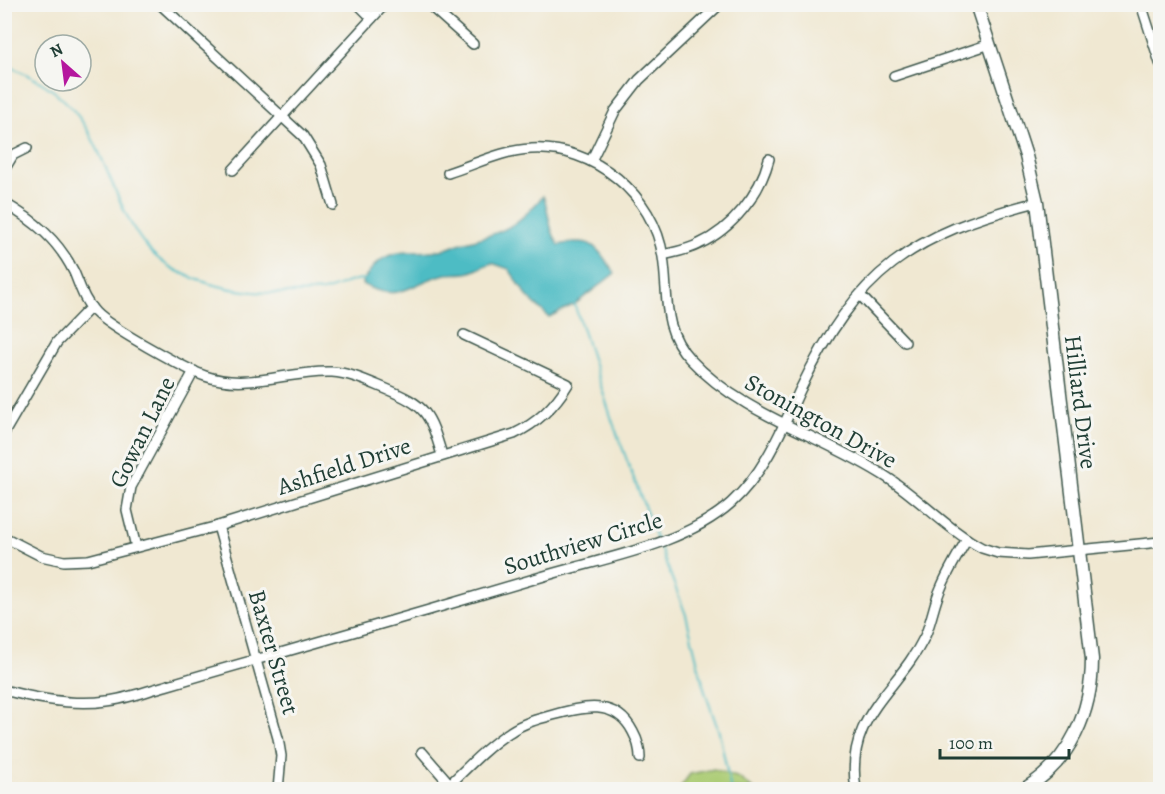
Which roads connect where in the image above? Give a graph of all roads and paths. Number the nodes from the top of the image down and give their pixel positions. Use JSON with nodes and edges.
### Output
{"nodes":[{"id":1,"x":160,"y":4,"type":"edge"},
{"id":2,"x":358,"y":4,"type":"edge"},
{"id":3,"x":385,"y":4,"type":"edge"},
{"id":4,"x":428,"y":4,"type":"edge"},
{"id":5,"x":720,"y":4,"type":"edge"},
{"id":6,"x":976,"y":4,"type":"edge"},
{"id":7,"x":1141,"y":4,"type":"edge"},
{"id":8,"x":372,"y":18,"type":"junction"},
{"id":9,"x":473,"y":44,"type":"dead end"},
{"id":10,"x":990,"y":44,"type":"junction"},
{"id":11,"x":1161,"y":63,"type":"edge"},
{"id":12,"x":894,"y":76,"type":"dead end"},
{"id":13,"x":282,"y":117,"type":"junction"},
{"id":14,"x":27,"y":148,"type":"dead end"},
{"id":15,"x":769,"y":159,"type":"dead end"},
{"id":16,"x":591,"y":161,"type":"junction"},
{"id":17,"x":4,"y":170,"type":"edge"},
{"id":18,"x":233,"y":170,"type":"dead end"},
{"id":19,"x":448,"y":173,"type":"dead end"},
{"id":20,"x":1036,"y":202,"type":"junction"},
{"id":21,"x":4,"y":203,"type":"edge"},
{"id":22,"x":333,"y":205,"type":"dead end"},
{"id":23,"x":663,"y":255,"type":"junction"},
{"id":24,"x":860,"y":295,"type":"junction"},
{"id":25,"x":91,"y":307,"type":"junction"},
{"id":26,"x":464,"y":334,"type":"dead end"},
{"id":27,"x":905,"y":342,"type":"dead end"},
{"id":28,"x":194,"y":371,"type":"junction"},
{"id":29,"x":785,"y":425,"type":"junction"},
{"id":30,"x":4,"y":433,"type":"edge"},
{"id":31,"x":442,"y":456,"type":"junction"},
{"id":32,"x":218,"y":526,"type":"junction"},
{"id":33,"x":4,"y":537,"type":"edge"},
{"id":34,"x":967,"y":539,"type":"junction"},
{"id":35,"x":1161,"y":542,"type":"edge"},
{"id":36,"x":136,"y":547,"type":"junction"},
{"id":37,"x":1078,"y":549,"type":"junction"},
{"id":38,"x":255,"y":660,"type":"junction"},
{"id":39,"x":4,"y":690,"type":"edge"},
{"id":40,"x":422,"y":752,"type":"dead end"},
{"id":41,"x":640,"y":758,"type":"dead end"},
{"id":42,"x":450,"y":788,"type":"edge"},
{"id":43,"x":278,"y":789,"type":"edge"},
{"id":44,"x":856,"y":789,"type":"edge"},
{"id":45,"x":1023,"y":789,"type":"edge"}],
"edges":[{"from":1,"to":13,"type":"street"},
{"from":2,"to":8,"type":"street"},
{"from":3,"to":8,"type":"street"},
{"from":4,"to":9,"type":"street"},
{"from":5,"to":16,"type":"street"},
{"from":6,"to":10,"type":"street","name":"Hilliard Drive"},
{"from":7,"to":11,"type":"street"},
{"from":8,"to":13,"type":"street"},
{"from":10,"to":12,"type":"street"},
{"from":10,"to":20,"type":"street","name":"Hilliard Drive"},
{"from":13,"to":18,"type":"street"},
{"from":13,"to":22,"type":"street"},
{"from":14,"to":17,"type":"street"},
{"from":15,"to":23,"type":"street"},
{"from":16,"to":19,"type":"street","name":"Stonington Drive"},
{"from":16,"to":23,"type":"street","name":"Stonington Drive"},
{"from":20,"to":24,"type":"street","name":"Southview Circle"},
{"from":20,"to":37,"type":"street","name":"Hilliard Drive"},
{"from":21,"to":25,"type":"street"},
{"from":23,"to":29,"type":"street","name":"Stonington Drive"},
{"from":24,"to":27,"type":"street"},
{"from":24,"to":29,"type":"street","name":"Southview Circle"},
{"from":25,"to":28,"type":"street"},
{"from":25,"to":30,"type":"street"},
{"from":26,"to":31,"type":"street","name":"Ashfield Drive"},
{"from":28,"to":31,"type":"street"},
{"from":28,"to":36,"type":"street","name":"Gowan Lane"},
{"from":29,"to":34,"type":"street","name":"Stonington Drive"},
{"from":29,"to":38,"type":"street","name":"Southview Circle"},
{"from":31,"to":32,"type":"street","name":"Ashfield Drive"},
{"from":32,"to":36,"type":"street","name":"Ashfield Drive"},
{"from":32,"to":38,"type":"street","name":"Baxter Street"},
{"from":33,"to":36,"type":"street","name":"Ashfield Drive"},
{"from":34,"to":37,"type":"street","name":"Stonington Drive"},
{"from":34,"to":44,"type":"street"},
{"from":35,"to":37,"type":"street","name":"Stonington Drive"},
{"from":37,"to":45,"type":"street","name":"Hilliard Drive"},
{"from":38,"to":39,"type":"street","name":"Southview Circle"},
{"from":38,"to":43,"type":"street","name":"Baxter Street"},
{"from":40,"to":42,"type":"street"},
{"from":41,"to":42,"type":"street"}]}
